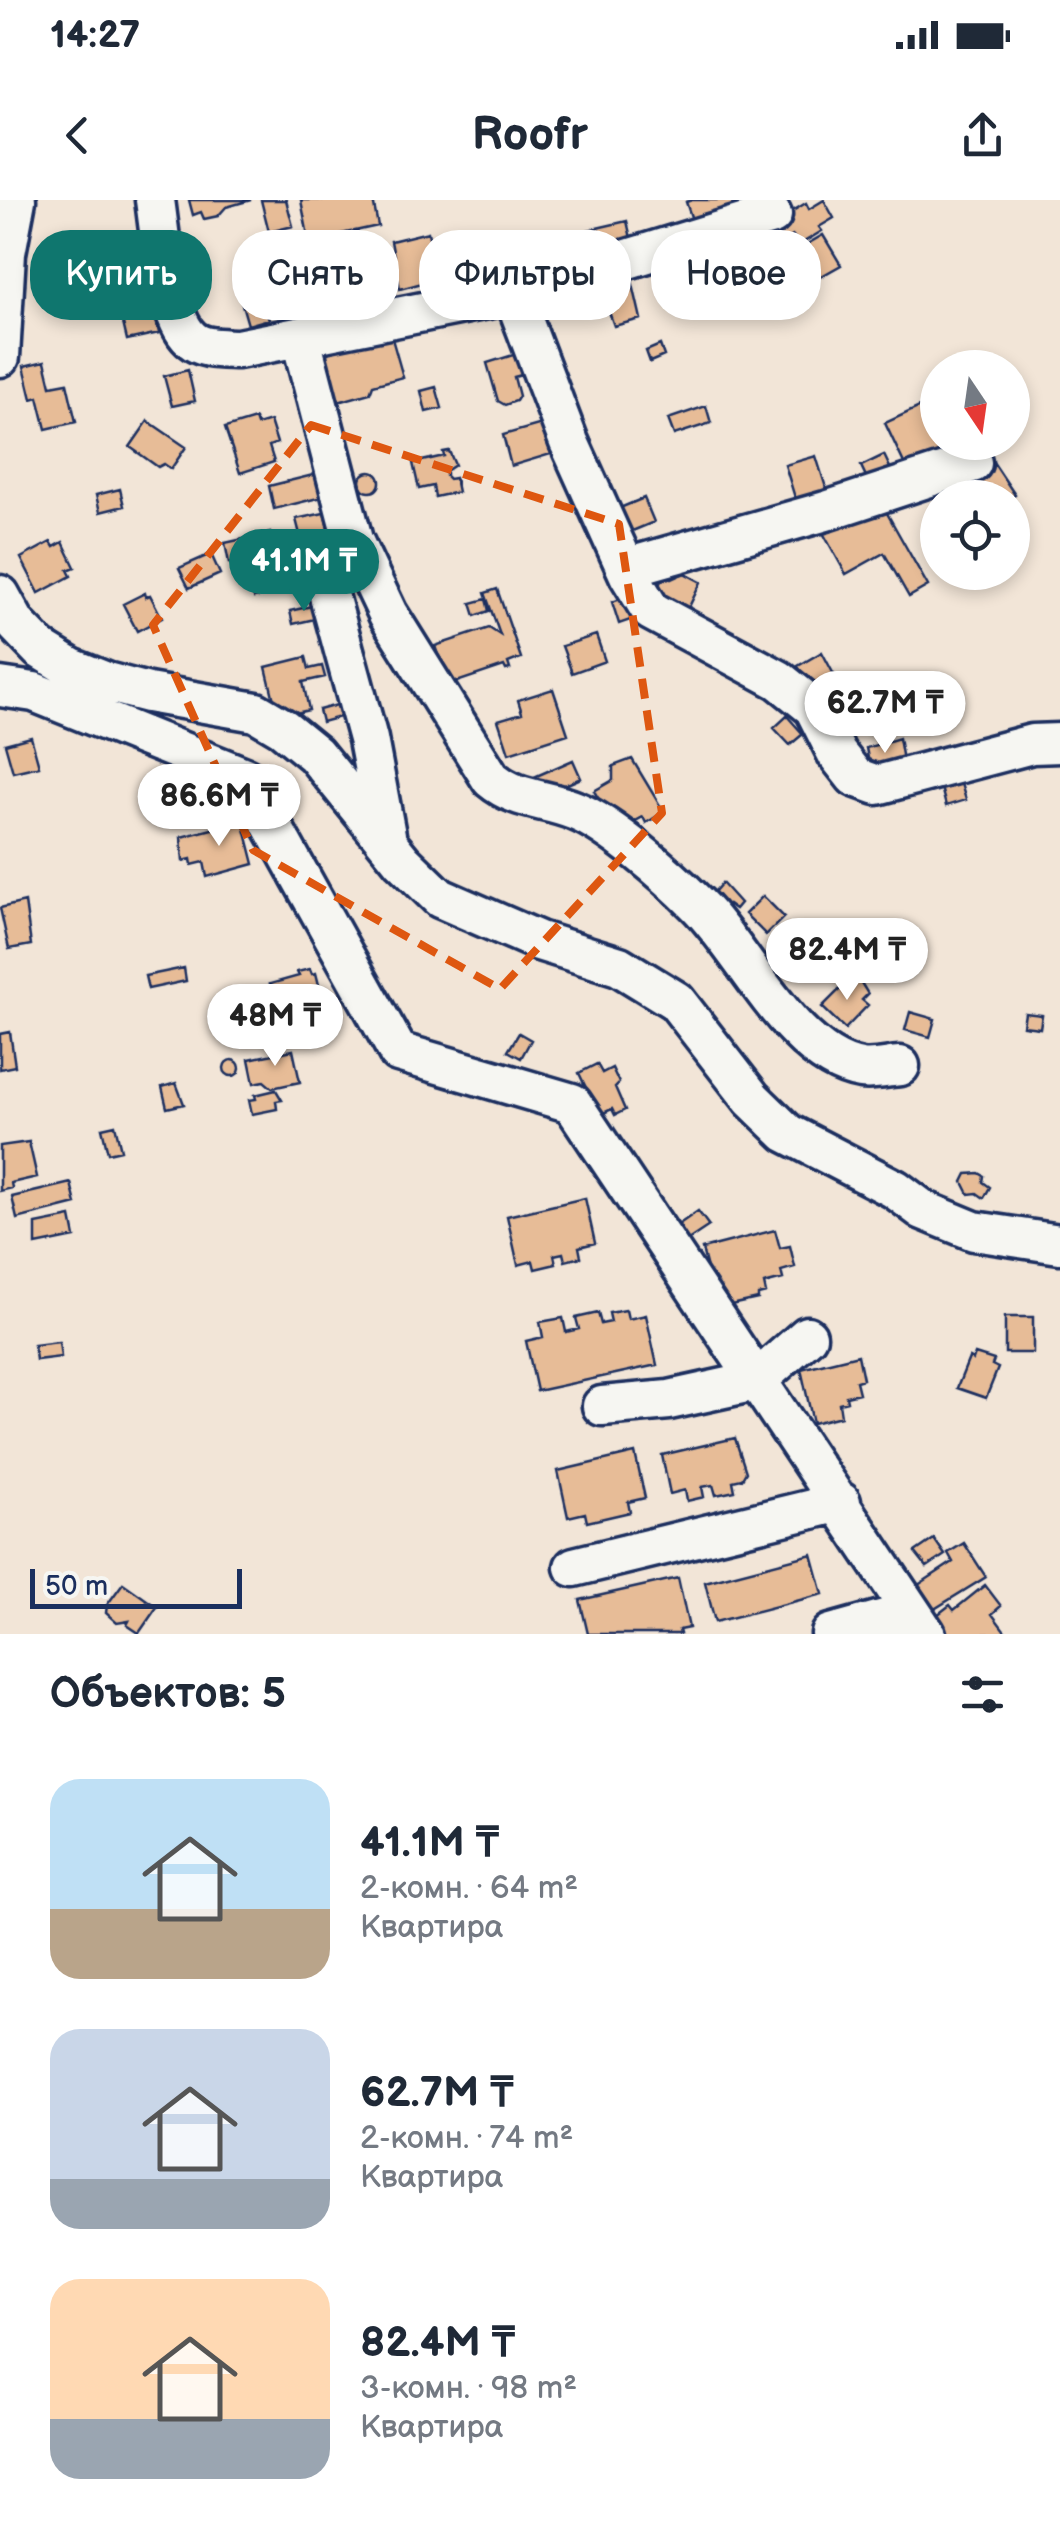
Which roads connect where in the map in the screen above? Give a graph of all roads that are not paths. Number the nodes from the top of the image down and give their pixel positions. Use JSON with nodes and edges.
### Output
{"nodes":[{"id":1,"x":16,"y":200,"type":"edge"},
{"id":2,"x":155,"y":200,"type":"edge"},
{"id":3,"x":772,"y":215,"type":"dead end"},
{"id":4,"x":631,"y":258,"type":"edge"},
{"id":5,"x":419,"y":314,"type":"edge"},
{"id":6,"x":523,"y":320,"type":"edge"},
{"id":7,"x":300,"y":339,"type":"junction"},
{"id":8,"x":0,"y":356,"type":"edge"},
{"id":9,"x":972,"y":463,"type":"dead end"},
{"id":10,"x":626,"y":568,"type":"junction"},
{"id":11,"x":324,"y":577,"type":"dead end"},
{"id":12,"x":5,"y":626,"type":"edge"},
{"id":13,"x":0,"y":688,"type":"edge"},
{"id":14,"x":1060,"y":743,"type":"edge"},
{"id":15,"x":388,"y":842,"type":"junction"},
{"id":16,"x":900,"y":1066,"type":"dead end"},
{"id":17,"x":1060,"y":1244,"type":"edge"},
{"id":18,"x":807,"y":1336,"type":"dead end"},
{"id":19,"x":756,"y":1381,"type":"junction"},
{"id":20,"x":602,"y":1406,"type":"dead end"},
{"id":21,"x":842,"y":1502,"type":"junction"},
{"id":22,"x":574,"y":1567,"type":"dead end"},
{"id":23,"x":918,"y":1623,"type":"edge"},
{"id":24,"x":831,"y":1634,"type":"edge"}],
"edges":[{"from":1,"to":8,"type":"street"},
{"from":2,"to":7,"type":"street"},
{"from":3,"to":4,"type":"street"},
{"from":5,"to":7,"type":"street"},
{"from":6,"to":10,"type":"street"},
{"from":7,"to":16,"type":"street"},
{"from":9,"to":10,"type":"street"},
{"from":10,"to":14,"type":"street"},
{"from":11,"to":15,"type":"street"},
{"from":12,"to":15,"type":"street"},
{"from":13,"to":19,"type":"street"},
{"from":15,"to":17,"type":"street"},
{"from":18,"to":19,"type":"street"},
{"from":19,"to":20,"type":"street"},
{"from":19,"to":21,"type":"street"},
{"from":21,"to":22,"type":"street"},
{"from":21,"to":23,"type":"street"},
{"from":23,"to":24,"type":"street"}]}
